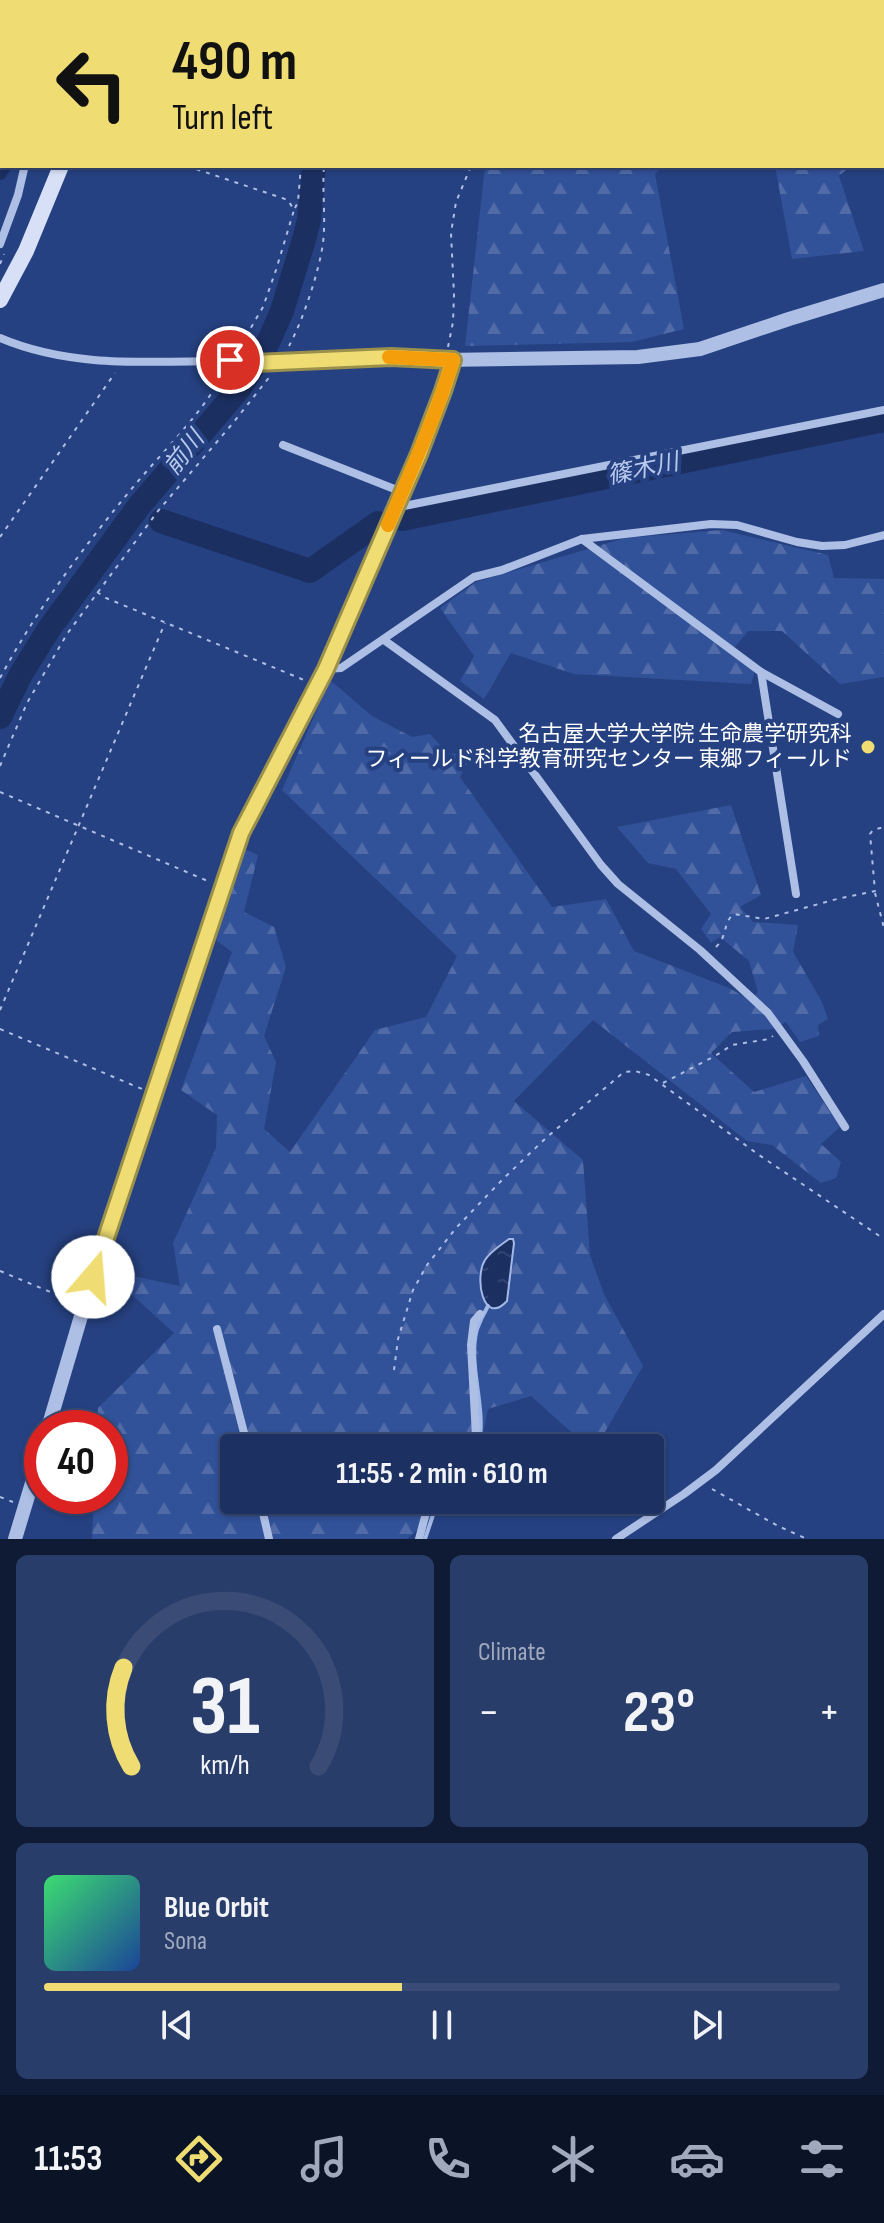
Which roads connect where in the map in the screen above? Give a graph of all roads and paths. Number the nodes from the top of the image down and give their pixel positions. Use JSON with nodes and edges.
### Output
{"nodes":[{"id":1,"x":23,"y":168,"type":"edge"},
{"id":2,"x":60,"y":168,"type":"edge"},
{"id":3,"x":193,"y":168,"type":"edge"},
{"id":4,"x":301,"y":168,"type":"edge"},
{"id":5,"x":324,"y":168,"type":"edge"},
{"id":6,"x":470,"y":168,"type":"edge"},
{"id":7,"x":294,"y":210,"type":"junction"},
{"id":8,"x":0,"y":244,"type":"edge"},
{"id":9,"x":884,"y":290,"type":"edge"},
{"id":10,"x":0,"y":300,"type":"edge"},
{"id":11,"x":0,"y":338,"type":"edge"},
{"id":12,"x":230,"y":360,"type":"junction"},
{"id":13,"x":449,"y":360,"type":"junction"},
{"id":14,"x":122,"y":362,"type":"junction"},
{"id":15,"x":281,"y":362,"type":"junction"},
{"id":16,"x":884,"y":410,"type":"edge"},
{"id":17,"x":283,"y":445,"type":"dead end"},
{"id":18,"x":399,"y":499,"type":"junction"},
{"id":19,"x":884,"y":535,"type":"edge"},
{"id":20,"x":0,"y":537,"type":"edge"},
{"id":21,"x":582,"y":539,"type":"junction"},
{"id":22,"x":97,"y":591,"type":"junction"},
{"id":23,"x":165,"y":623,"type":"junction"},
{"id":24,"x":384,"y":640,"type":"junction"},
{"id":25,"x":326,"y":669,"type":"junction"},
{"id":26,"x":761,"y":672,"type":"junction"},
{"id":27,"x":0,"y":678,"type":"edge"},
{"id":28,"x":317,"y":685,"type":"junction"},
{"id":29,"x":838,"y":714,"type":"dead end"},
{"id":30,"x":0,"y":766,"type":"edge"},
{"id":31,"x":0,"y":792,"type":"edge"},
{"id":32,"x":79,"y":824,"type":"junction"},
{"id":33,"x":222,"y":887,"type":"junction"},
{"id":34,"x":875,"y":891,"type":"dead end"},
{"id":35,"x":796,"y":894,"type":"dead end"},
{"id":36,"x":884,"y":928,"type":"edge"},
{"id":37,"x":0,"y":1010,"type":"edge"},
{"id":38,"x":0,"y":1029,"type":"edge"},
{"id":39,"x":780,"y":1029,"type":"junction"},
{"id":40,"x":662,"y":1084,"type":"junction"},
{"id":41,"x":154,"y":1094,"type":"junction"},
{"id":42,"x":845,"y":1127,"type":"dead end"},
{"id":43,"x":884,"y":1239,"type":"edge"},
{"id":44,"x":0,"y":1271,"type":"edge"},
{"id":45,"x":84,"y":1306,"type":"junction"},
{"id":46,"x":480,"y":1314,"type":"dead end"},
{"id":47,"x":884,"y":1314,"type":"edge"},
{"id":48,"x":217,"y":1329,"type":"dead end"},
{"id":49,"x":394,"y":1370,"type":"dead end"},
{"id":50,"x":53,"y":1410,"type":"edge"},
{"id":51,"x":244,"y":1434,"type":"edge"},
{"id":52,"x":476,"y":1434,"type":"edge"},
{"id":53,"x":702,"y":1481,"type":"junction"},
{"id":54,"x":24,"y":1509,"type":"edge"},
{"id":55,"x":263,"y":1514,"type":"edge"},
{"id":56,"x":426,"y":1514,"type":"edge"},
{"id":57,"x":15,"y":1539,"type":"edge"},
{"id":58,"x":269,"y":1539,"type":"edge"},
{"id":59,"x":419,"y":1539,"type":"edge"},
{"id":60,"x":616,"y":1539,"type":"edge"},
{"id":61,"x":807,"y":1539,"type":"edge"}],
"edges":[{"from":1,"to":8,"type":"street"},
{"from":2,"to":10,"type":"main road"},
{"from":3,"to":7,"type":"path"},
{"from":4,"to":7,"type":"path"},
{"from":5,"to":15,"type":"path"},
{"from":6,"to":13,"type":"path"},
{"from":7,"to":12,"type":"path"},
{"from":9,"to":13,"type":"street"},
{"from":11,"to":14,"type":"street"},
{"from":12,"to":14,"type":"street"},
{"from":12,"to":15,"type":"street"},
{"from":12,"to":27,"type":"path"},
{"from":13,"to":15,"type":"street"},
{"from":13,"to":18,"type":"street"},
{"from":14,"to":20,"type":"path"},
{"from":15,"to":22,"type":"path"},
{"from":16,"to":18,"type":"street"},
{"from":17,"to":18,"type":"street"},
{"from":18,"to":25,"type":"street"},
{"from":19,"to":21,"type":"street"},
{"from":21,"to":24,"type":"street"},
{"from":21,"to":26,"type":"street"},
{"from":22,"to":23,"type":"path"},
{"from":22,"to":30,"type":"path"},
{"from":23,"to":28,"type":"path"},
{"from":23,"to":32,"type":"path"},
{"from":24,"to":25,"type":"street"},
{"from":24,"to":39,"type":"street"},
{"from":25,"to":28,"type":"street"},
{"from":26,"to":29,"type":"street"},
{"from":26,"to":35,"type":"street"},
{"from":28,"to":33,"type":"street"},
{"from":31,"to":32,"type":"path"},
{"from":32,"to":33,"type":"path"},
{"from":32,"to":37,"type":"path"},
{"from":33,"to":41,"type":"street"},
{"from":34,"to":36,"type":"path"},
{"from":38,"to":41,"type":"path"},
{"from":39,"to":40,"type":"path"},
{"from":39,"to":42,"type":"street"},
{"from":40,"to":43,"type":"path"},
{"from":40,"to":49,"type":"path"},
{"from":41,"to":45,"type":"street"},
{"from":44,"to":45,"type":"path"},
{"from":45,"to":50,"type":"street"},
{"from":46,"to":52,"type":"street"},
{"from":47,"to":53,"type":"street"},
{"from":48,"to":51,"type":"street"},
{"from":53,"to":60,"type":"street"},
{"from":53,"to":61,"type":"path"},
{"from":54,"to":57,"type":"street"},
{"from":55,"to":58,"type":"street"},
{"from":56,"to":59,"type":"street"}]}
